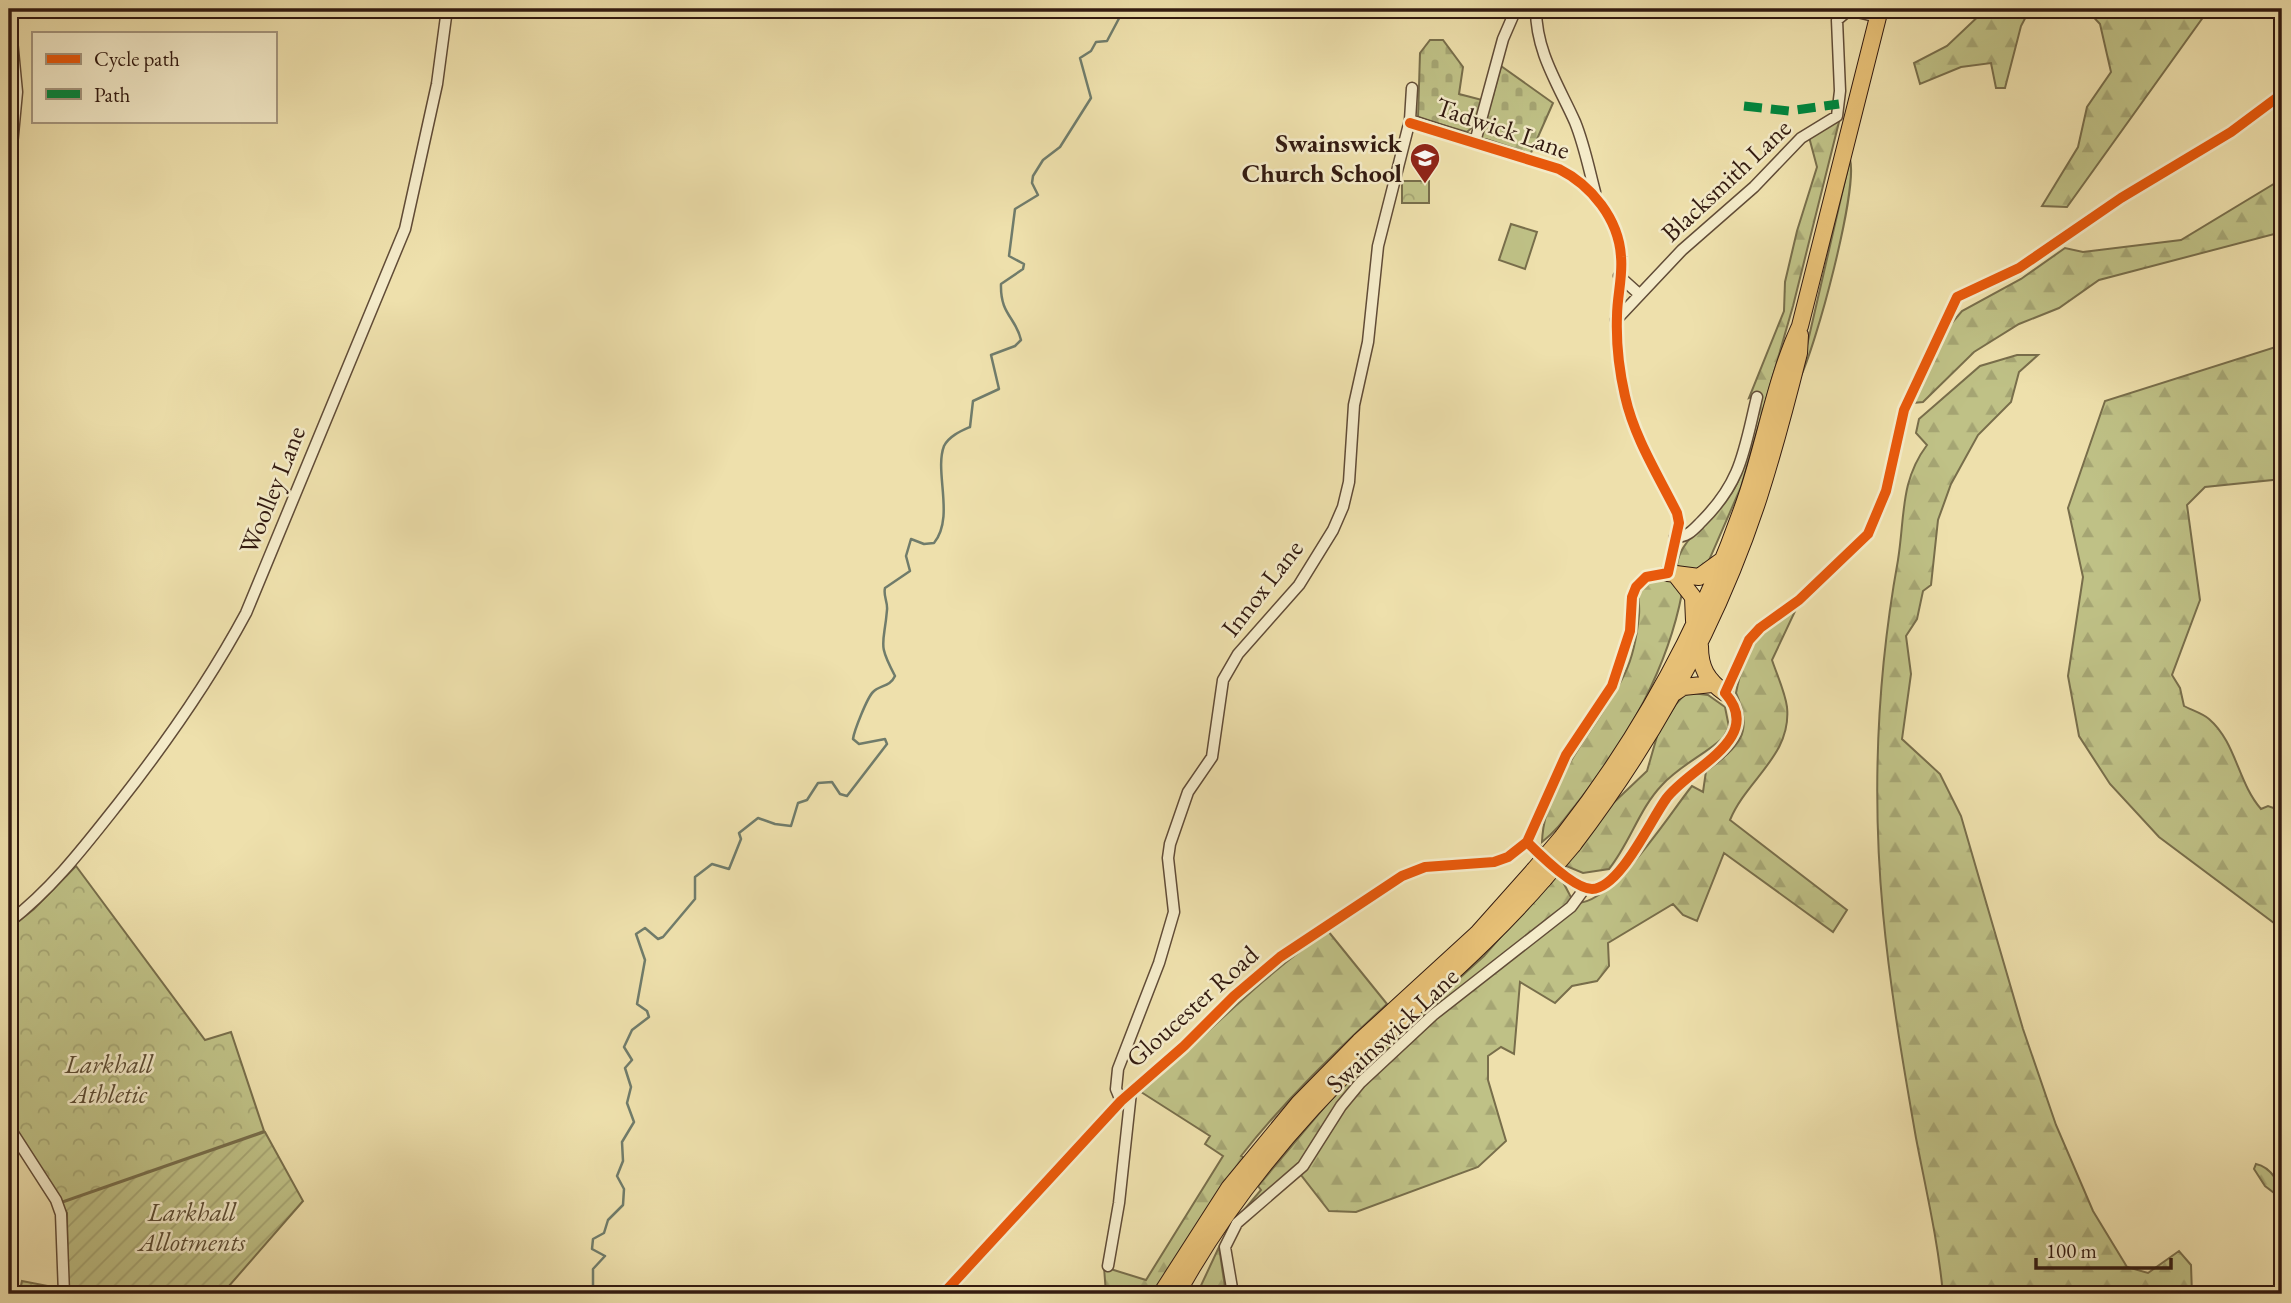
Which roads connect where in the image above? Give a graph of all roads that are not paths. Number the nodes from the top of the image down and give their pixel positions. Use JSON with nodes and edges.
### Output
{"nodes":[{"id":1,"x":9,"y":9,"type":"edge"},
{"id":2,"x":447,"y":9,"type":"edge"},
{"id":3,"x":1516,"y":9,"type":"edge"},
{"id":4,"x":1536,"y":9,"type":"edge"},
{"id":5,"x":1879,"y":13,"type":"edge"},
{"id":6,"x":1412,"y":88,"type":"dead end"},
{"id":7,"x":2282,"y":94,"type":"edge"},
{"id":8,"x":1410,"y":120,"type":"junction"},
{"id":9,"x":1475,"y":142,"type":"junction"},
{"id":10,"x":9,"y":177,"type":"edge"},
{"id":11,"x":1597,"y":198,"type":"junction"},
{"id":12,"x":1619,"y":276,"type":"junction"},
{"id":13,"x":1639,"y":295,"type":"junction"},
{"id":14,"x":1616,"y":320,"type":"junction"},
{"id":15,"x":1800,"y":326,"type":"junction"},
{"id":16,"x":1757,"y":397,"type":"dead end"},
{"id":17,"x":1675,"y":537,"type":"junction"},
{"id":18,"x":1723,"y":559,"type":"junction"},
{"id":19,"x":1672,"y":574,"type":"junction"},
{"id":20,"x":1694,"y":626,"type":"junction"},
{"id":21,"x":1700,"y":643,"type":"junction"},
{"id":22,"x":1719,"y":689,"type":"junction"},
{"id":23,"x":1674,"y":692,"type":"junction"},
{"id":24,"x":1568,"y":841,"type":"junction"},
{"id":25,"x":1527,"y":842,"type":"junction"},
{"id":26,"x":1539,"y":852,"type":"dead end"},
{"id":27,"x":1559,"y":870,"type":"dead end"},
{"id":28,"x":1539,"y":875,"type":"junction"},
{"id":29,"x":1585,"y":888,"type":"junction"},
{"id":30,"x":9,"y":922,"type":"edge"},
{"id":31,"x":1131,"y":1092,"type":"junction"},
{"id":32,"x":1121,"y":1101,"type":"junction"},
{"id":33,"x":9,"y":1127,"type":"edge"},
{"id":34,"x":1108,"y":1266,"type":"dead end"},
{"id":35,"x":64,"y":1294,"type":"edge"},
{"id":36,"x":943,"y":1294,"type":"edge"},
{"id":37,"x":1161,"y":1294,"type":"edge"},
{"id":38,"x":1177,"y":1294,"type":"edge"},
{"id":39,"x":1233,"y":1294,"type":"edge"}],
"edges":[{"from":1,"to":10,"type":"street"},
{"from":2,"to":30,"type":"street","name":"Woolley Lane"},
{"from":3,"to":9,"type":"street","name":"Tadwick Lane"},
{"from":4,"to":11,"type":"street","name":"Tadwick Lane"},
{"from":5,"to":13,"type":"street","name":"Blacksmith Lane"},
{"from":5,"to":15,"type":"highway"},
{"from":6,"to":8,"type":"street","name":"Innox Lane"},
{"from":7,"to":22,"type":"street"},
{"from":8,"to":9,"type":"street","name":"Tadwick Lane"},
{"from":8,"to":32,"type":"street","name":"Innox Lane"},
{"from":9,"to":11,"type":"street","name":"Tadwick Lane"},
{"from":11,"to":12,"type":"street","name":"Tadwick Lane"},
{"from":12,"to":13,"type":"street"},
{"from":12,"to":14,"type":"street","name":"Tadwick Lane"},
{"from":13,"to":14,"type":"street","name":"Blacksmith Lane"},
{"from":14,"to":17,"type":"street","name":"Tadwick Lane"},
{"from":15,"to":18,"type":"highway"},
{"from":15,"to":21,"type":"highway"},
{"from":16,"to":17,"type":"street"},
{"from":17,"to":19,"type":"street","name":"Tadwick Lane"},
{"from":18,"to":19,"type":"highway"},
{"from":18,"to":20,"type":"highway"},
{"from":19,"to":20,"type":"highway"},
{"from":19,"to":25,"type":"street"},
{"from":20,"to":24,"type":"highway"},
{"from":21,"to":22,"type":"highway"},
{"from":21,"to":23,"type":"highway"},
{"from":22,"to":23,"type":"highway"},
{"from":22,"to":29,"type":"street"},
{"from":23,"to":24,"type":"highway"},
{"from":24,"to":28,"type":"highway","bridge":true},
{"from":25,"to":26,"type":"street"},
{"from":25,"to":31,"type":"street","name":"Gloucester Road"},
{"from":27,"to":29,"type":"street"},
{"from":28,"to":37,"type":"highway"},
{"from":28,"to":38,"type":"highway"},
{"from":29,"to":39,"type":"street","name":"Swainswick Lane"},
{"from":31,"to":32,"type":"street","name":"Gloucester Road"},
{"from":31,"to":34,"type":"street"},
{"from":32,"to":36,"type":"street","name":"Gloucester Road"},
{"from":33,"to":35,"type":"street"}]}
